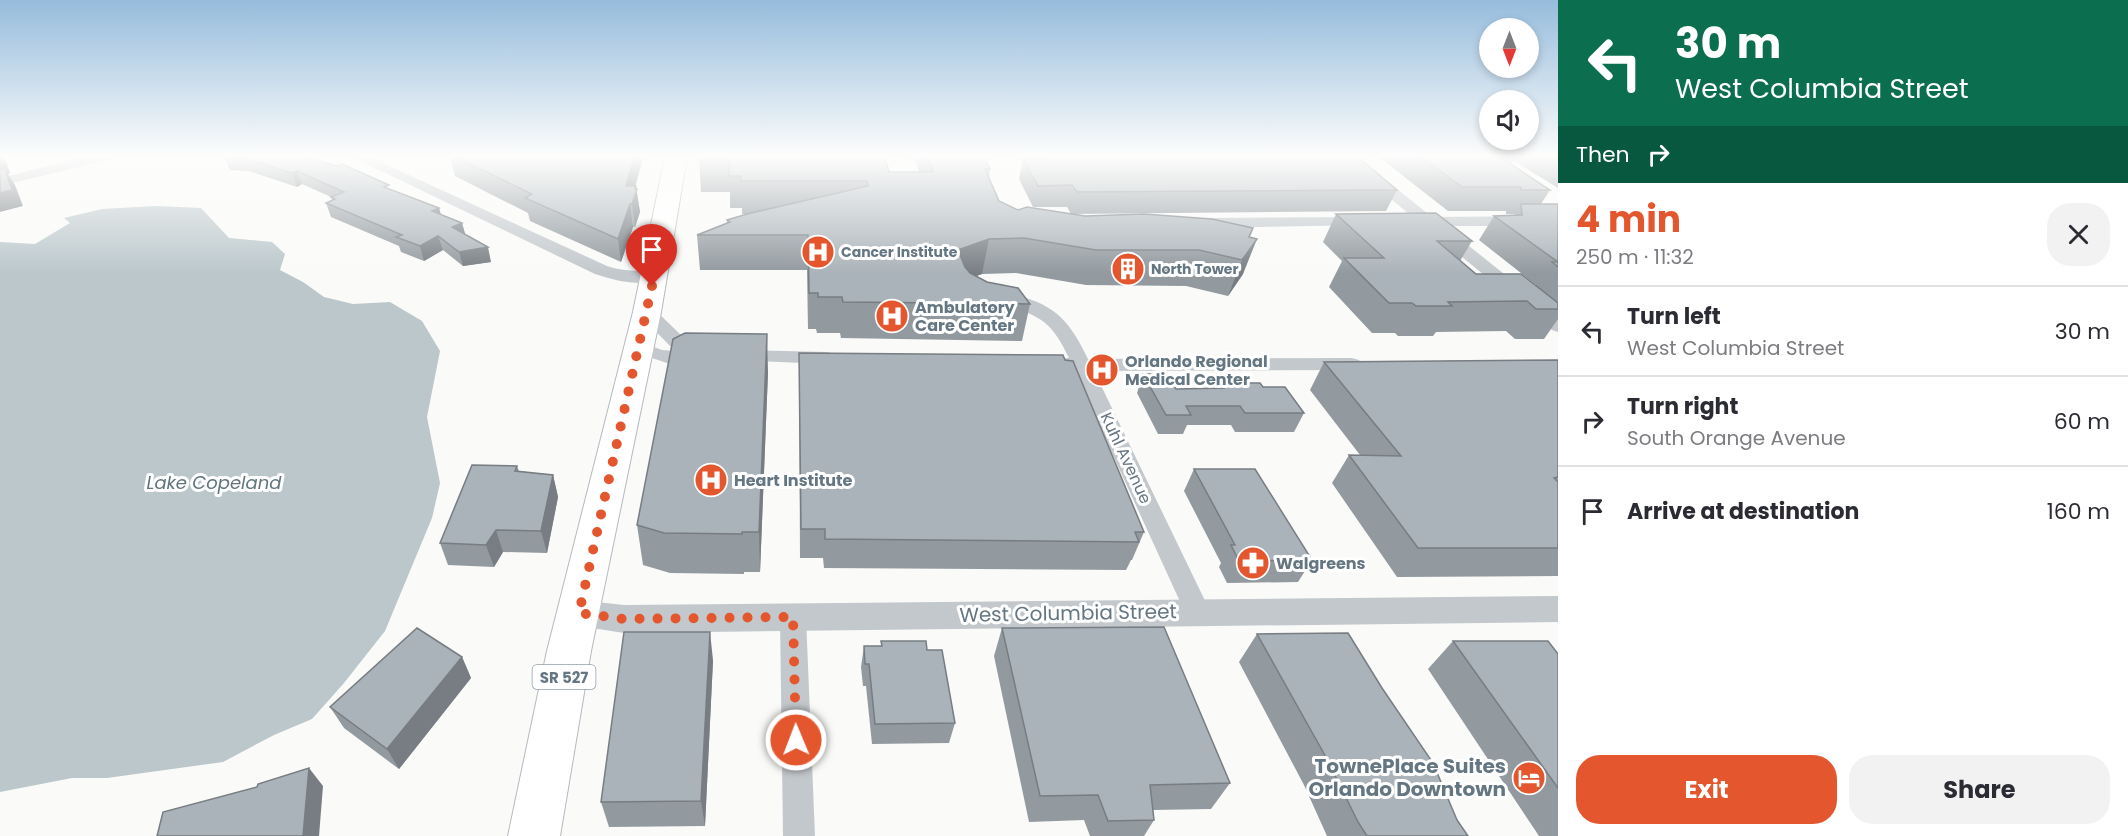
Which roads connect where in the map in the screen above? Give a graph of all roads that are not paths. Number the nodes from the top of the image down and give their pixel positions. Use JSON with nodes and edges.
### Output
{"nodes":[{"id":1,"x":443,"y":196,"type":"edge"},
{"id":2,"x":669,"y":196,"type":"edge"},
{"id":3,"x":1396,"y":196,"type":"edge"},
{"id":4,"x":1558,"y":220,"type":"edge"},
{"id":5,"x":1373,"y":222,"type":"edge"},
{"id":6,"x":1406,"y":222,"type":"edge"},
{"id":7,"x":1428,"y":222,"type":"junction"},
{"id":8,"x":1185,"y":224,"type":"edge"},
{"id":9,"x":654,"y":277,"type":"junction"},
{"id":10,"x":1011,"y":299,"type":"edge"},
{"id":11,"x":647,"y":312,"type":"junction"},
{"id":12,"x":1558,"y":326,"type":"edge"},
{"id":13,"x":638,"y":346,"type":"junction"},
{"id":14,"x":718,"y":355,"type":"junction"},
{"id":15,"x":851,"y":358,"type":"edge"},
{"id":16,"x":1030,"y":363,"type":"edge"},
{"id":17,"x":1376,"y":364,"type":"edge"},
{"id":18,"x":1083,"y":365,"type":"junction"},
{"id":19,"x":1558,"y":609,"type":"edge"},
{"id":20,"x":1197,"y":611,"type":"junction"},
{"id":21,"x":579,"y":613,"type":"junction"},
{"id":22,"x":793,"y":617,"type":"junction"},
{"id":23,"x":534,"y":836,"type":"edge"},
{"id":24,"x":799,"y":836,"type":"edge"}],
"edges":[{"from":1,"to":9,"type":"street"},
{"from":2,"to":9,"type":"main road","number":"SR 527"},
{"from":3,"to":7,"type":"street"},
{"from":4,"to":7,"type":"street"},
{"from":5,"to":8,"type":"street"},
{"from":6,"to":7,"type":"street"},
{"from":7,"to":12,"type":"street"},
{"from":9,"to":11,"type":"main road","number":"SR 527"},
{"from":10,"to":18,"type":"street","name":"Kuhl Avenue"},
{"from":11,"to":13,"type":"main road","number":"SR 527"},
{"from":11,"to":14,"type":"street"},
{"from":13,"to":14,"type":"street"},
{"from":13,"to":21,"type":"main road","number":"SR 527"},
{"from":14,"to":15,"type":"street"},
{"from":16,"to":18,"type":"street"},
{"from":17,"to":18,"type":"street"},
{"from":18,"to":20,"type":"street","name":"Kuhl Avenue"},
{"from":19,"to":20,"type":"street","name":"West Columbia Street"},
{"from":20,"to":22,"type":"street","name":"West Columbia Street"},
{"from":21,"to":22,"type":"street","name":"West Columbia Street"},
{"from":21,"to":23,"type":"main road","number":"SR 527"},
{"from":22,"to":24,"type":"street"}]}
